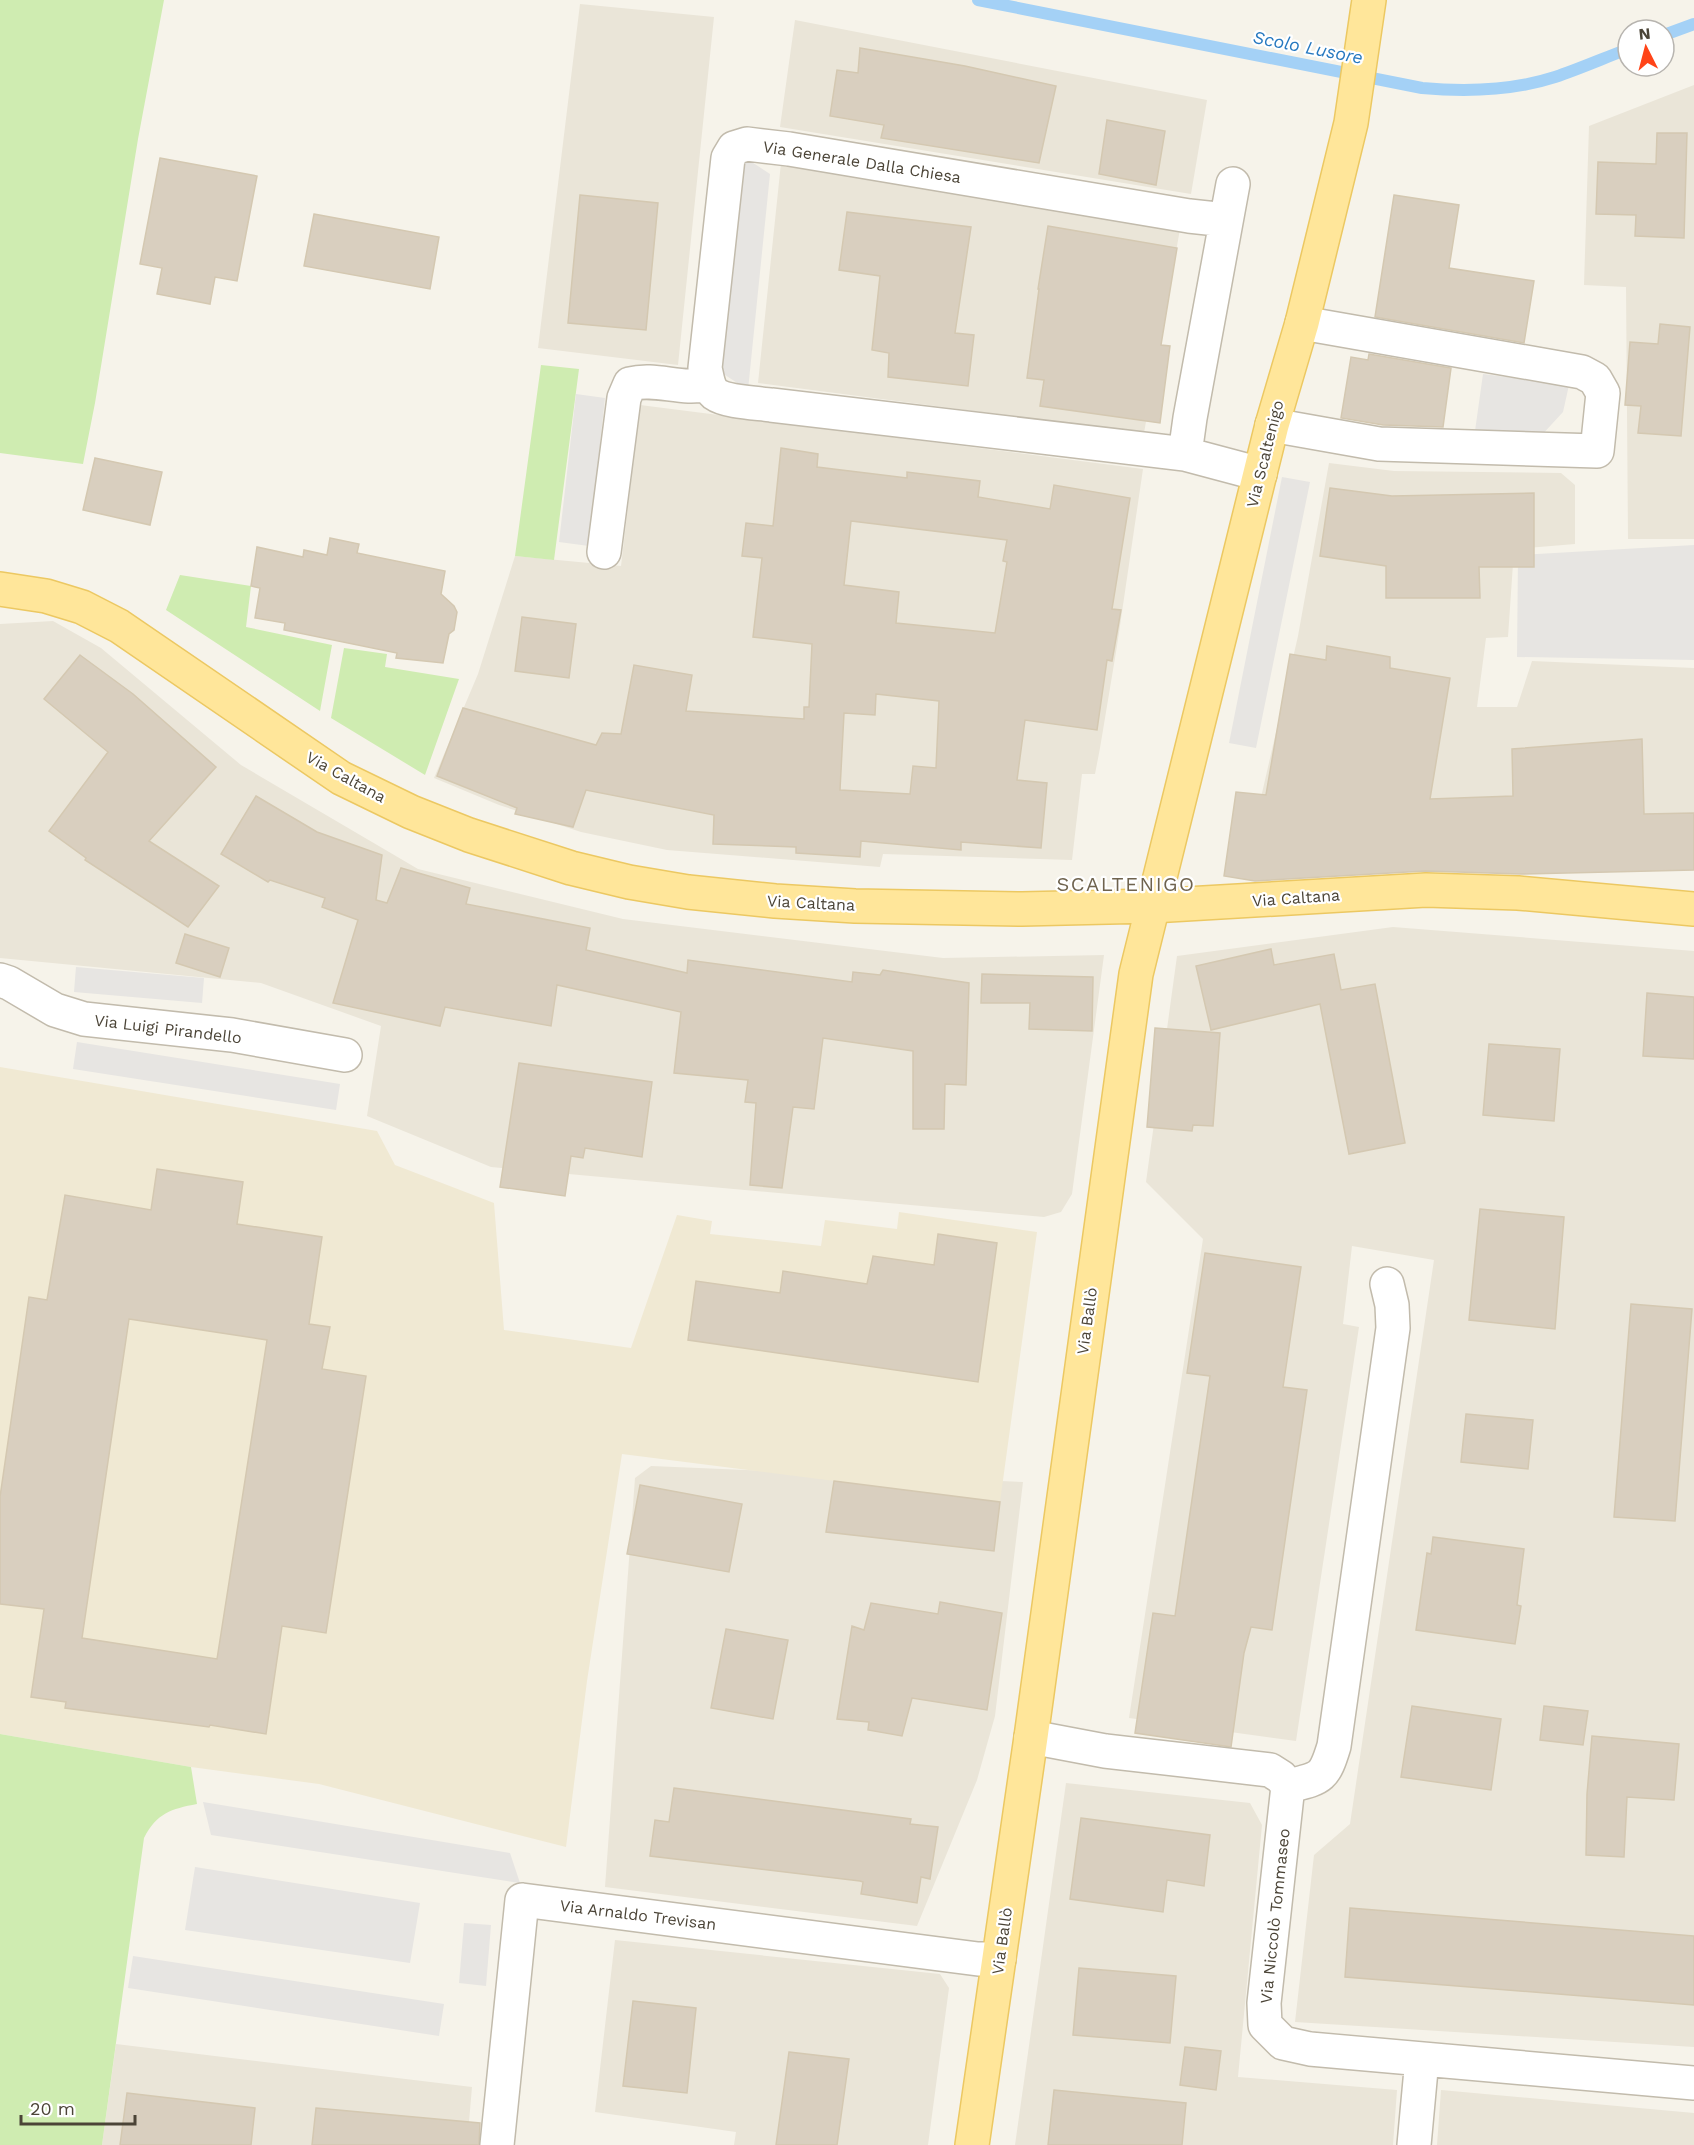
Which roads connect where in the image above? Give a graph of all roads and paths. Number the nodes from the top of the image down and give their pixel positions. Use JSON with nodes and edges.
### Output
{"nodes":[{"id":1,"x":1368,"y":9,"type":"edge"},
{"id":2,"x":1233,"y":184,"type":"dead end"},
{"id":3,"x":1226,"y":220,"type":"junction"},
{"id":4,"x":1302,"y":323,"type":"junction"},
{"id":5,"x":708,"y":384,"type":"junction"},
{"id":6,"x":1272,"y":425,"type":"junction"},
{"id":7,"x":1185,"y":454,"type":"junction"},
{"id":8,"x":1260,"y":474,"type":"junction"},
{"id":9,"x":604,"y":552,"type":"dead end"},
{"id":10,"x":0,"y":589,"type":"edge"},
{"id":11,"x":1152,"y":906,"type":"junction"},
{"id":12,"x":1694,"y":909,"type":"edge"},
{"id":13,"x":0,"y":980,"type":"edge"},
{"id":14,"x":345,"y":1055,"type":"dead end"},
{"id":15,"x":1387,"y":1284,"type":"dead end"},
{"id":16,"x":1031,"y":1737,"type":"junction"},
{"id":17,"x":1288,"y":1786,"type":"junction"},
{"id":18,"x":999,"y":1959,"type":"junction"},
{"id":19,"x":1422,"y":2059,"type":"junction"},
{"id":20,"x":1694,"y":2082,"type":"edge"},
{"id":21,"x":497,"y":2145,"type":"edge"},
{"id":22,"x":972,"y":2145,"type":"edge"},
{"id":23,"x":1414,"y":2145,"type":"edge"}],
"edges":[{"from":1,"to":4,"type":"main road","name":"Via Scaltenigo"},
{"from":2,"to":3,"type":"street"},
{"from":3,"to":5,"type":"street","name":"Via Generale Dalla Chiesa"},
{"from":3,"to":7,"type":"street"},
{"from":4,"to":6,"type":"main road","name":"Via Scaltenigo"},
{"from":4,"to":6,"type":"street"},
{"from":5,"to":7,"type":"street"},
{"from":5,"to":9,"type":"street"},
{"from":6,"to":8,"type":"main road","name":"Via Scaltenigo"},
{"from":7,"to":8,"type":"street"},
{"from":8,"to":11,"type":"main road","name":"Via Scaltenigo"},
{"from":10,"to":11,"type":"main road","name":"Via Caltana"},
{"from":11,"to":12,"type":"main road","name":"Via Caltana"},
{"from":11,"to":16,"type":"main road","name":"Via Ballò"},
{"from":13,"to":14,"type":"street","name":"Via Luigi Pirandello"},
{"from":15,"to":17,"type":"street"},
{"from":16,"to":17,"type":"street"},
{"from":16,"to":18,"type":"main road","name":"Via Ballò"},
{"from":17,"to":19,"type":"street","name":"Via Niccolò Tommaseo"},
{"from":18,"to":21,"type":"street","name":"Via Arnaldo Trevisan"},
{"from":18,"to":22,"type":"main road","name":"Via Ballò"},
{"from":19,"to":20,"type":"street","name":"Via Niccolò Tommaseo"},
{"from":19,"to":23,"type":"street"}]}
